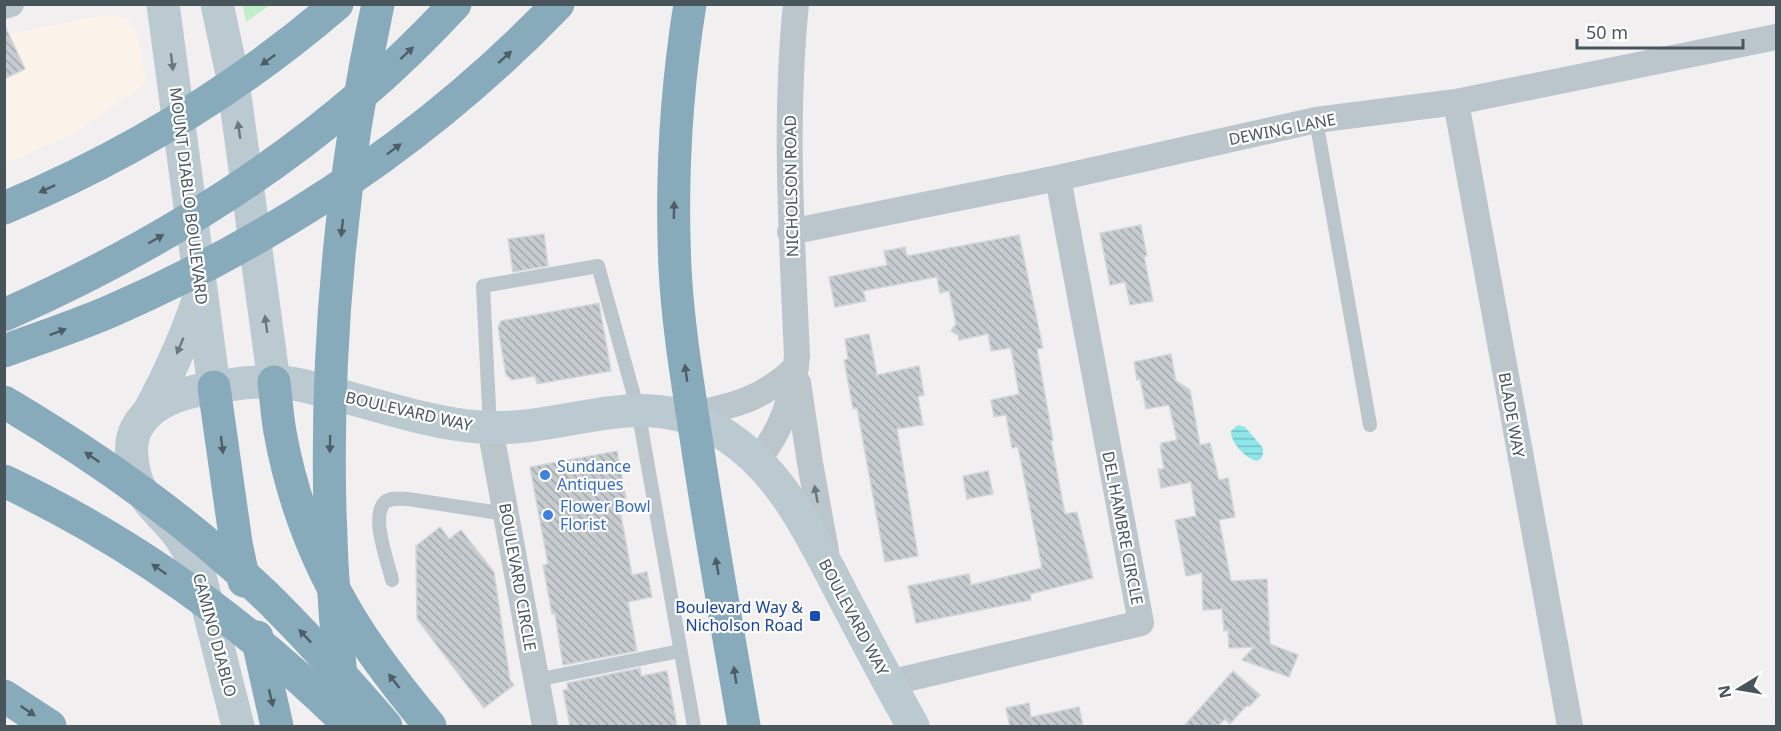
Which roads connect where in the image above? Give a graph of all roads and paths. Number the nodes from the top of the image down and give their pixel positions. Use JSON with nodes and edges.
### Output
{"nodes":[{"id":1,"x":12,"y":4,"type":"edge"},
{"id":2,"x":163,"y":4,"type":"edge"},
{"id":3,"x":217,"y":4,"type":"edge"},
{"id":4,"x":378,"y":4,"type":"edge"},
{"id":5,"x":455,"y":4,"type":"edge"},
{"id":6,"x":558,"y":4,"type":"edge"},
{"id":7,"x":690,"y":4,"type":"edge"},
{"id":8,"x":796,"y":4,"type":"edge"},
{"id":9,"x":4,"y":6,"type":"edge"},
{"id":10,"x":327,"y":11,"type":"edge"},
{"id":11,"x":1776,"y":37,"type":"edge"},
{"id":12,"x":1456,"y":102,"type":"junction"},
{"id":13,"x":1316,"y":120,"type":"junction"},
{"id":14,"x":1058,"y":178,"type":"junction"},
{"id":15,"x":4,"y":208,"type":"edge"},
{"id":16,"x":790,"y":232,"type":"junction"},
{"id":17,"x":201,"y":292,"type":"junction"},
{"id":18,"x":4,"y":315,"type":"edge"},
{"id":19,"x":4,"y":351,"type":"edge"},
{"id":20,"x":796,"y":367,"type":"junction"},
{"id":21,"x":274,"y":381,"type":"junction"},
{"id":22,"x":214,"y":387,"type":"junction"},
{"id":23,"x":4,"y":402,"type":"edge"},
{"id":24,"x":638,"y":410,"type":"junction"},
{"id":25,"x":149,"y":411,"type":"junction"},
{"id":26,"x":686,"y":416,"type":"junction"},
{"id":27,"x":1370,"y":425,"type":"dead end"},
{"id":28,"x":490,"y":428,"type":"junction"},
{"id":29,"x":757,"y":461,"type":"junction"},
{"id":30,"x":4,"y":481,"type":"edge"},
{"id":31,"x":506,"y":514,"type":"junction"},
{"id":32,"x":830,"y":572,"type":"junction"},
{"id":33,"x":392,"y":580,"type":"dead end"},
{"id":34,"x":680,"y":651,"type":"junction"},
{"id":35,"x":536,"y":680,"type":"junction"},
{"id":36,"x":889,"y":683,"type":"junction"},
{"id":37,"x":4,"y":696,"type":"edge"},
{"id":38,"x":50,"y":726,"type":"edge"},
{"id":39,"x":238,"y":726,"type":"edge"},
{"id":40,"x":277,"y":726,"type":"edge"},
{"id":41,"x":348,"y":726,"type":"edge"},
{"id":42,"x":386,"y":726,"type":"edge"},
{"id":43,"x":430,"y":726,"type":"edge"},
{"id":44,"x":545,"y":726,"type":"edge"},
{"id":45,"x":694,"y":726,"type":"edge"},
{"id":46,"x":744,"y":726,"type":"edge"},
{"id":47,"x":913,"y":726,"type":"edge"},
{"id":48,"x":1570,"y":726,"type":"edge"}],
"edges":[{"from":1,"to":9,"type":"street"},
{"from":2,"to":17,"type":"street","name":"MOUNT DIABLO BOULEVARD","one_way":true},
{"from":21,"to":3,"type":"street","one_way":true},
{"from":4,"to":41,"type":"highway","one_way":true},
{"from":18,"to":5,"type":"highway","one_way":true},
{"from":19,"to":6,"type":"highway","one_way":true},
{"from":46,"to":7,"type":"highway","one_way":true},
{"from":8,"to":16,"type":"street","name":"NICHOLSON ROAD"},
{"from":10,"to":15,"type":"highway","one_way":true},
{"from":11,"to":12,"type":"street","name":"DEWING LANE"},
{"from":12,"to":13,"type":"street","name":"DEWING LANE"},
{"from":12,"to":48,"type":"street","name":"BLADE WAY"},
{"from":13,"to":14,"type":"street","name":"DEWING LANE"},
{"from":13,"to":27,"type":"lane"},
{"from":14,"to":16,"type":"street","name":"DEWING LANE"},
{"from":14,"to":36,"type":"street","name":"DEL HAMBRE CIRCLE"},
{"from":16,"to":20,"type":"street","name":"NICHOLSON ROAD"},
{"from":17,"to":22,"type":"street","name":"MOUNT DIABLO BOULEVARD"},
{"from":17,"to":25,"type":"street","name":"CAMINO DIABLO","one_way":true},
{"from":20,"to":26,"type":"street","name":"BOULEVARD WAY"},
{"from":20,"to":29,"type":"street","name":"NICHOLSON ROAD"},
{"from":32,"to":20,"type":"street","name":"NICHOLSON ROAD","one_way":true},
{"from":21,"to":22,"type":"street"},
{"from":21,"to":28,"type":"street","name":"BOULEVARD WAY"},
{"from":43,"to":21,"type":"highway","one_way":true},
{"from":22,"to":25,"type":"street"},
{"from":22,"to":40,"type":"highway","one_way":true},
{"from":42,"to":23,"type":"highway","one_way":true},
{"from":24,"to":26,"type":"street","name":"BOULEVARD WAY"},
{"from":24,"to":28,"type":"street","name":"BOULEVARD WAY"},
{"from":24,"to":28,"type":"lane"},
{"from":24,"to":34,"type":"lane"},
{"from":25,"to":39,"type":"street","name":"CAMINO DIABLO"},
{"from":26,"to":29,"type":"street","name":"BOULEVARD WAY"},
{"from":28,"to":31,"type":"street","name":"BOULEVARD CIRCLE"},
{"from":29,"to":32,"type":"street","name":"BOULEVARD WAY"},
{"from":41,"to":30,"type":"highway","one_way":true},
{"from":31,"to":33,"type":"lane"},
{"from":31,"to":35,"type":"street","name":"BOULEVARD CIRCLE"},
{"from":32,"to":36,"type":"street","name":"BOULEVARD WAY"},
{"from":34,"to":35,"type":"lane"},
{"from":34,"to":45,"type":"lane"},
{"from":35,"to":44,"type":"street","name":"BOULEVARD CIRCLE"},
{"from":36,"to":47,"type":"street","name":"BOULEVARD WAY"},
{"from":37,"to":38,"type":"highway","one_way":true}]}
